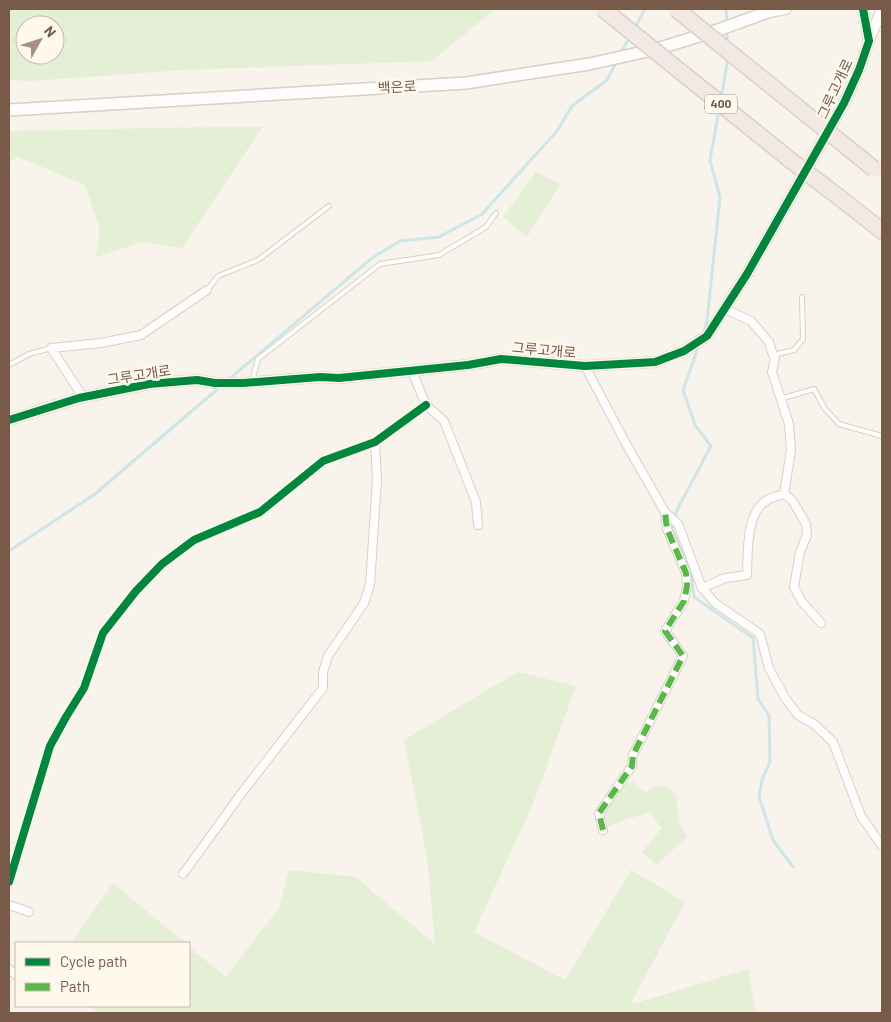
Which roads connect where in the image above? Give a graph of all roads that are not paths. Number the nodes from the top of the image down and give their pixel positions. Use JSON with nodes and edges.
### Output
{"nodes":[{"id":1,"x":603,"y":9,"type":"edge"},
{"id":2,"x":676,"y":9,"type":"edge"},
{"id":3,"x":776,"y":9,"type":"edge"},
{"id":4,"x":786,"y":9,"type":"edge"},
{"id":5,"x":856,"y":9,"type":"edge"},
{"id":6,"x":882,"y":9,"type":"edge"},
{"id":7,"x":864,"y":12,"type":"edge"},
{"id":8,"x":763,"y":14,"type":"junction"},
{"id":9,"x":869,"y":41,"type":"junction"},
{"id":10,"x":9,"y":110,"type":"edge"},
{"id":11,"x":878,"y":173,"type":"edge"},
{"id":12,"x":329,"y":206,"type":"dead end"},
{"id":13,"x":496,"y":214,"type":"dead end"},
{"id":14,"x":882,"y":231,"type":"edge"},
{"id":15,"x":206,"y":290,"type":"joint"},
{"id":16,"x":802,"y":297,"type":"dead end"},
{"id":17,"x":725,"y":309,"type":"junction"},
{"id":18,"x":51,"y":348,"type":"junction"},
{"id":19,"x":773,"y":355,"type":"junction"},
{"id":20,"x":9,"y":365,"type":"edge"},
{"id":21,"x":585,"y":366,"type":"junction"},
{"id":22,"x":412,"y":370,"type":"junction"},
{"id":23,"x":247,"y":383,"type":"junction"},
{"id":24,"x":83,"y":397,"type":"junction"},
{"id":25,"x":780,"y":399,"type":"junction"},
{"id":26,"x":426,"y":405,"type":"junction"},
{"id":27,"x":9,"y":420,"type":"edge"},
{"id":28,"x":882,"y":436,"type":"edge"},
{"id":29,"x":375,"y":442,"type":"junction"},
{"id":30,"x":784,"y":494,"type":"junction"},
{"id":31,"x":667,"y":514,"type":"junction"},
{"id":32,"x":478,"y":525,"type":"dead end"},
{"id":33,"x":702,"y":588,"type":"junction"},
{"id":34,"x":821,"y":623,"type":"dead end"},
{"id":35,"x":602,"y":830,"type":"dead end"},
{"id":36,"x":882,"y":846,"type":"edge"},
{"id":37,"x":183,"y":874,"type":"dead end"},
{"id":38,"x":9,"y":882,"type":"edge"},
{"id":39,"x":9,"y":905,"type":"edge"},
{"id":40,"x":29,"y":912,"type":"dead end"}],
"edges":[{"from":1,"to":14,"type":"highway","number":"400","bridge":true},
{"from":2,"to":11,"type":"highway","bridge":true},
{"from":3,"to":8,"type":"main road","name":"백은로"},
{"from":4,"to":8,"type":"street"},
{"from":5,"to":7,"type":"street"},
{"from":6,"to":9,"type":"street","name":"그루고개로"},
{"from":7,"to":9,"type":"street"},
{"from":8,"to":10,"type":"main road","name":"백은로"},
{"from":9,"to":17,"type":"street","name":"그루고개로"},
{"from":12,"to":15,"type":"lane"},
{"from":13,"to":23,"type":"lane"},
{"from":15,"to":18,"type":"street"},
{"from":16,"to":19,"type":"lane"},
{"from":17,"to":19,"type":"street"},
{"from":17,"to":21,"type":"street","name":"그루고개로"},
{"from":18,"to":20,"type":"lane"},
{"from":18,"to":24,"type":"street"},
{"from":19,"to":25,"type":"street"},
{"from":21,"to":22,"type":"street","name":"그루고개로"},
{"from":21,"to":31,"type":"street"},
{"from":22,"to":23,"type":"street","name":"그루고개로"},
{"from":22,"to":26,"type":"street"},
{"from":23,"to":24,"type":"street","name":"그루고개로"},
{"from":24,"to":27,"type":"street","name":"그루고개로"},
{"from":25,"to":28,"type":"lane"},
{"from":25,"to":30,"type":"street"},
{"from":26,"to":29,"type":"street"},
{"from":26,"to":32,"type":"street"},
{"from":29,"to":37,"type":"street"},
{"from":29,"to":38,"type":"street"},
{"from":30,"to":33,"type":"street"},
{"from":30,"to":34,"type":"street"},
{"from":31,"to":33,"type":"street"},
{"from":31,"to":35,"type":"street"},
{"from":33,"to":36,"type":"street"},
{"from":39,"to":40,"type":"street"}]}
